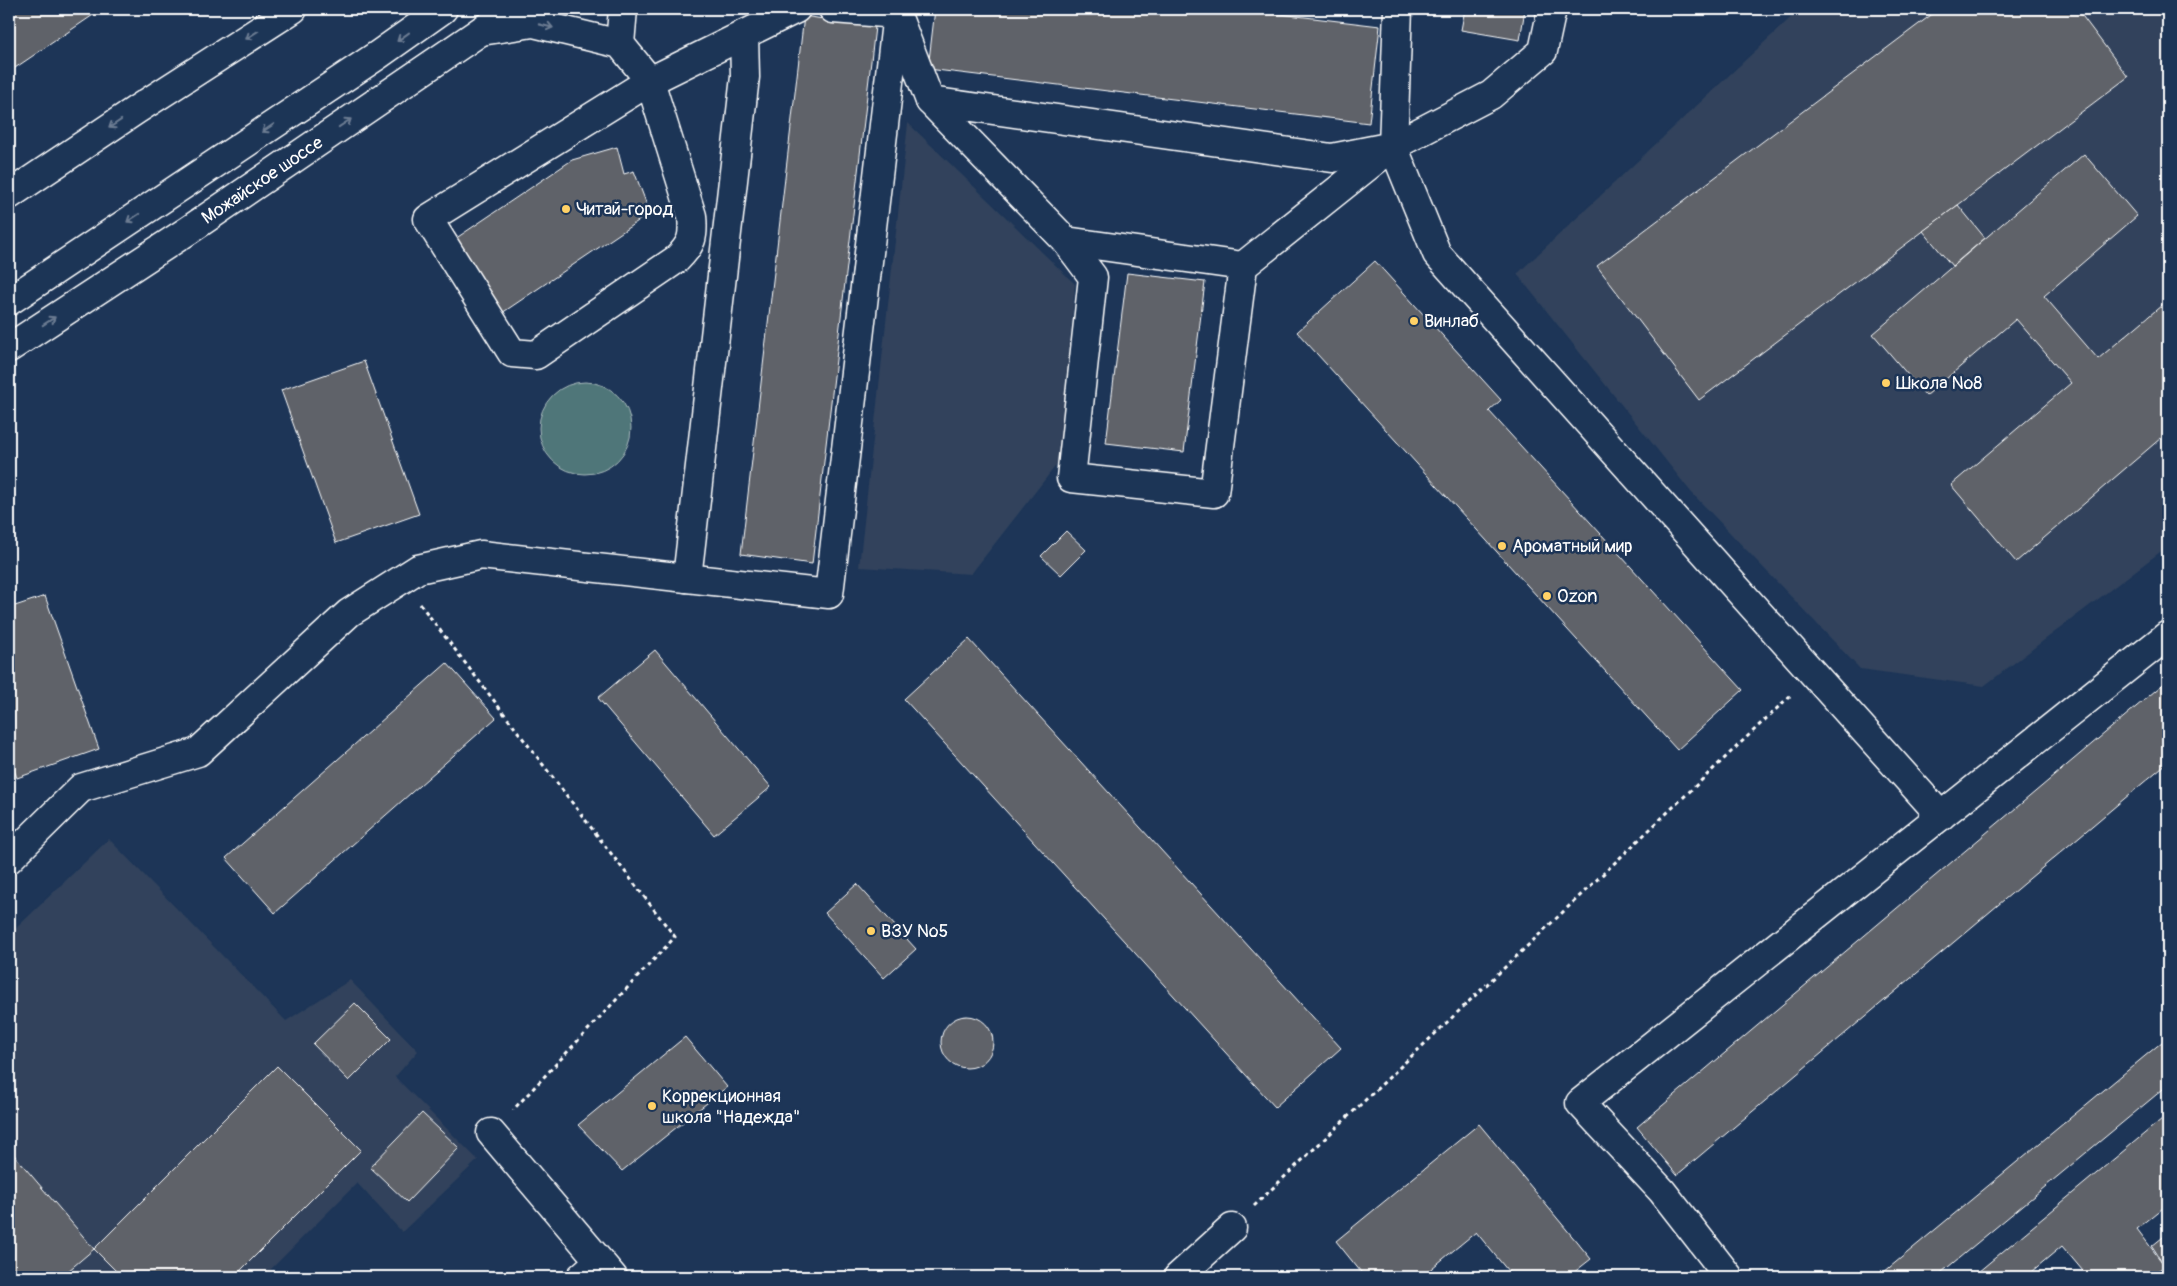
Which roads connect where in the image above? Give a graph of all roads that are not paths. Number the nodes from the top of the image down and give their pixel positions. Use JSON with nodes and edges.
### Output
{"nodes":[{"id":1,"x":293,"y":9,"type":"edge"},
{"id":2,"x":443,"y":9,"type":"edge"},
{"id":3,"x":513,"y":9,"type":"edge"},
{"id":4,"x":623,"y":9,"type":"edge"},
{"id":5,"x":796,"y":9,"type":"edge"},
{"id":6,"x":833,"y":9,"type":"edge"},
{"id":7,"x":1398,"y":9,"type":"edge"},
{"id":8,"x":1552,"y":9,"type":"edge"},
{"id":9,"x":898,"y":11,"type":"edge"},
{"id":10,"x":481,"y":31,"type":"junction"},
{"id":11,"x":744,"y":34,"type":"junction"},
{"id":12,"x":620,"y":44,"type":"junction"},
{"id":13,"x":650,"y":81,"type":"junction"},
{"id":14,"x":930,"y":101,"type":"junction"},
{"id":15,"x":1393,"y":146,"type":"junction"},
{"id":16,"x":9,"y":195,"type":"edge"},
{"id":17,"x":1066,"y":240,"type":"junction"},
{"id":18,"x":1243,"y":266,"type":"junction"},
{"id":19,"x":9,"y":301,"type":"edge"},
{"id":20,"x":9,"y":348,"type":"edge"},
{"id":21,"x":687,"y":578,"type":"junction"},
{"id":22,"x":2168,"y":635,"type":"edge"},
{"id":23,"x":1941,"y":816,"type":"junction"},
{"id":24,"x":9,"y":859,"type":"edge"},
{"id":25,"x":491,"y":1133,"type":"road end"},
{"id":26,"x":1232,"y":1228,"type":"road end"},
{"id":27,"x":598,"y":1272,"type":"edge"},
{"id":28,"x":1178,"y":1277,"type":"edge"},
{"id":29,"x":1729,"y":1277,"type":"edge"}],
"edges":[{"from":1,"to":16,"type":"main road","one_way":true},
{"from":2,"to":19,"type":"main road","one_way":true},
{"from":3,"to":10,"type":"main road","name":"Можайское шоссе"},
{"from":4,"to":12,"type":"main road"},
{"from":5,"to":11,"type":"main road"},
{"from":6,"to":9,"type":"main road"},
{"from":7,"to":15,"type":"main road"},
{"from":8,"to":15,"type":"main road"},
{"from":9,"to":14,"type":"main road"},
{"from":9,"to":21,"type":"main road"},
{"from":10,"to":12,"type":"main road","one_way":true},
{"from":20,"to":10,"type":"main road","name":"Можайское шоссе","one_way":true},
{"from":11,"to":13,"type":"main road"},
{"from":11,"to":21,"type":"main road"},
{"from":12,"to":13,"type":"main road"},
{"from":13,"to":13,"type":"main road"},
{"from":14,"to":15,"type":"main road"},
{"from":14,"to":17,"type":"main road"},
{"from":15,"to":18,"type":"main road"},
{"from":15,"to":23,"type":"main road"},
{"from":17,"to":18,"type":"main road"},
{"from":17,"to":18,"type":"main road"},
{"from":21,"to":24,"type":"main road"},
{"from":22,"to":23,"type":"main road"},
{"from":23,"to":29,"type":"main road"},
{"from":25,"to":27,"type":"main road"},
{"from":26,"to":28,"type":"main road"}]}
